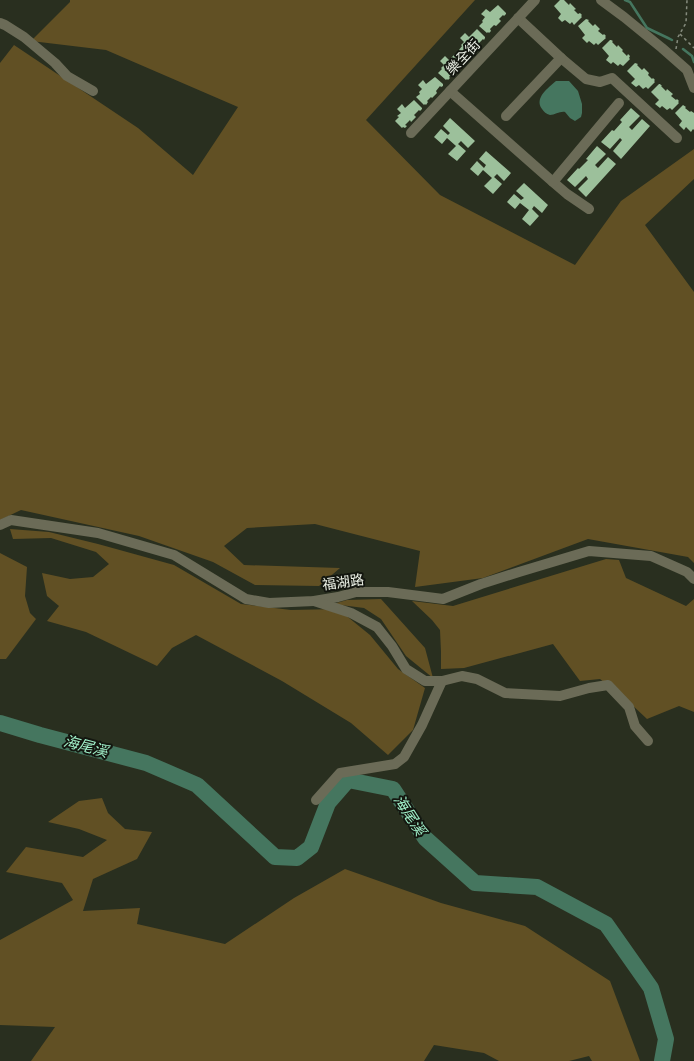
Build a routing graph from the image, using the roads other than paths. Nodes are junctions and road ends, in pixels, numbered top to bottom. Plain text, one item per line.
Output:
1 (535, 0) edge
2 (601, 0) edge
3 (518, 18) junction
4 (0, 23) edge
5 (561, 58) junction
6 (694, 88) edge
7 (450, 91) junction
8 (93, 92) dead end
9 (620, 103) dead end
10 (506, 116) dead end
11 (411, 133) dead end
12 (677, 138) dead end
13 (553, 182) junction
14 (589, 210) dead end
15 (0, 525) edge
16 (694, 579) edge
17 (314, 601) junction
18 (442, 681) junction
19 (648, 741) dead end
20 (316, 800) dead end

1 - 3 street, 樂全街
2 - 6 street
3 - 5 street
3 - 7 street, 樂全街
4 - 8 street
5 - 10 street
5 - 12 street
7 - 11 street, 樂全街
7 - 13 street
9 - 13 street
13 - 14 street
15 - 17 street, 福湖路
16 - 17 street, 福湖路
17 - 18 street
18 - 19 street
18 - 20 street

